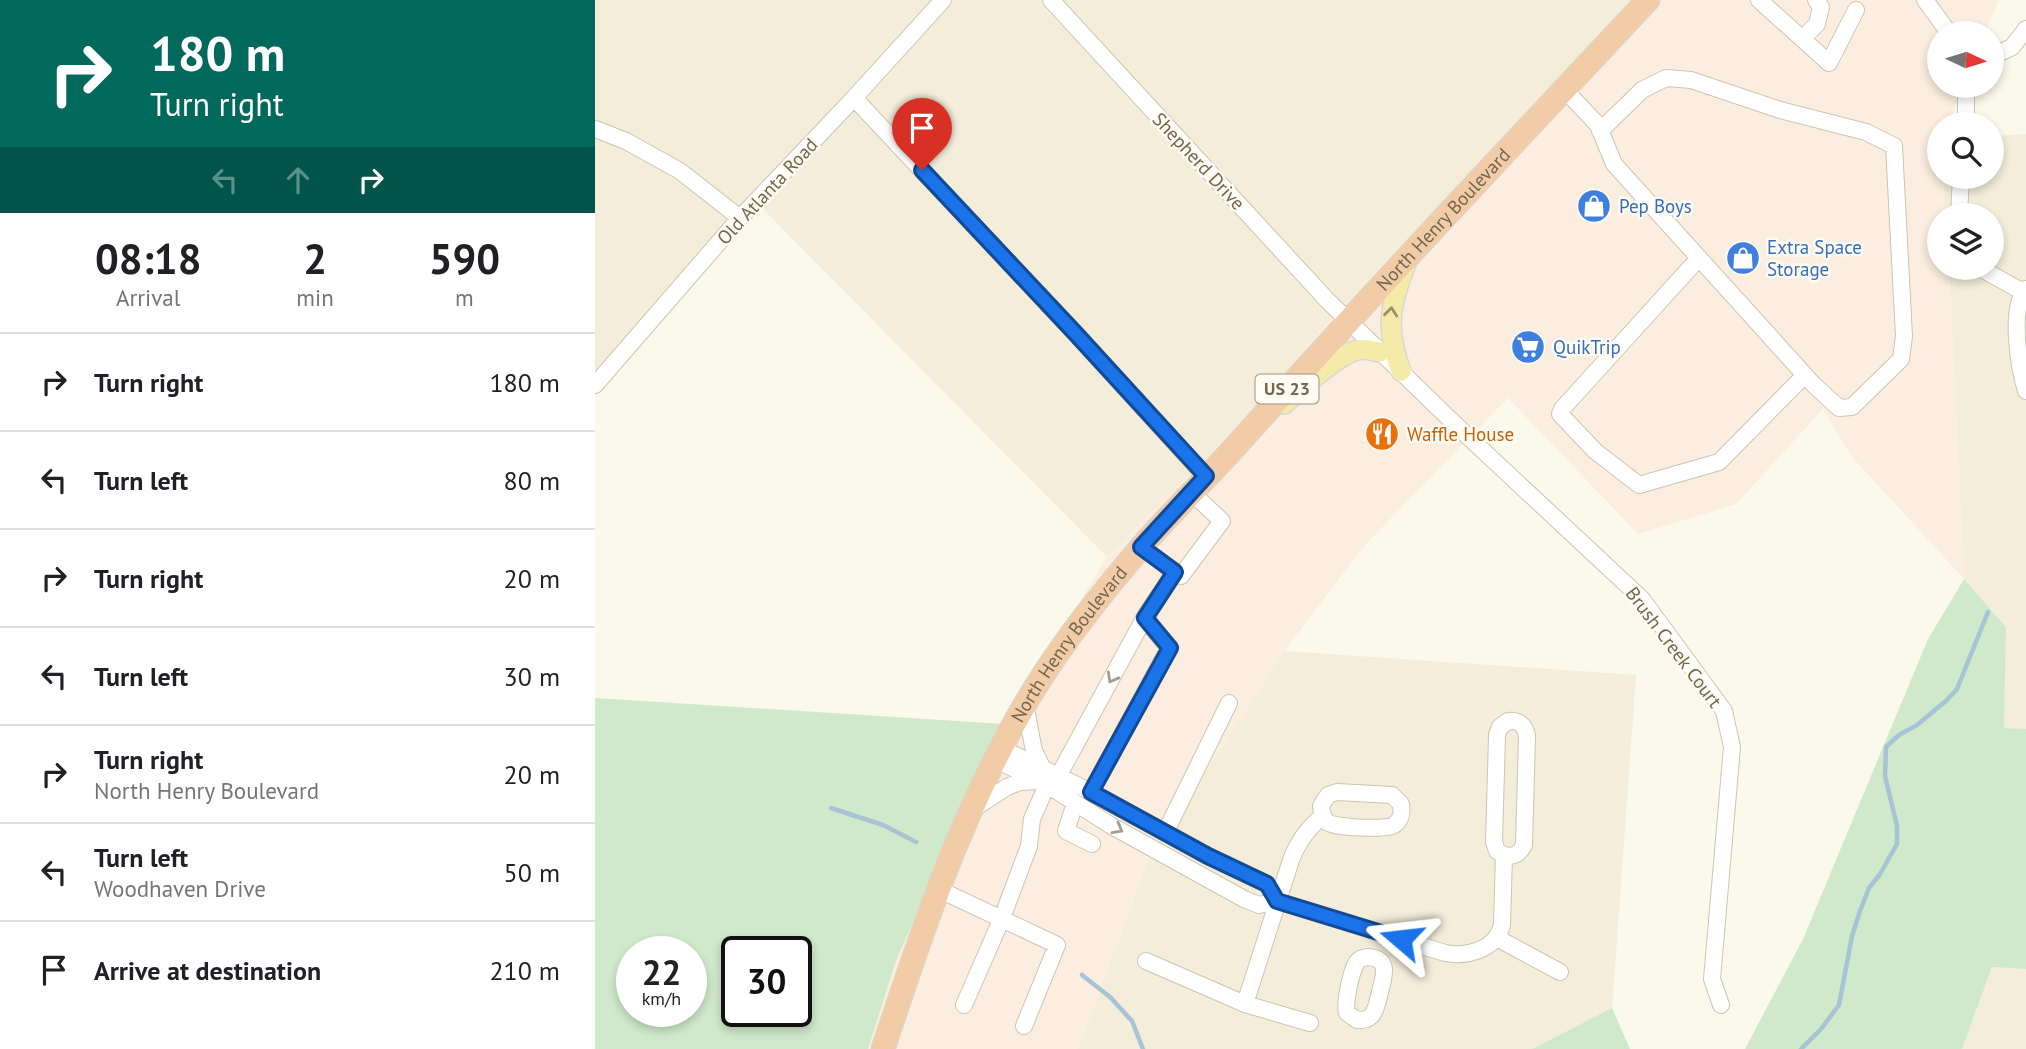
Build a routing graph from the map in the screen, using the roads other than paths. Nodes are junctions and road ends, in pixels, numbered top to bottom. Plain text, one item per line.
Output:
1 (943, 0) edge
2 (1051, 0) edge
3 (1647, 0) edge
4 (1759, 0) edge
5 (1816, 0) edge
6 (1925, 0) edge
7 (1856, 10) dead end
8 (1940, 21) edge
9 (2026, 29) edge
10 (1802, 39) junction
11 (2004, 51) edge
12 (1564, 89) junction
13 (854, 98) junction
14 (595, 129) edge
15 (1600, 131) junction
16 (740, 218) junction
17 (1409, 255) junction
18 (1699, 258) junction
19 (2004, 280) edge
20 (2024, 290) edge
21 (1348, 321) junction
22 (1380, 352) junction
23 (1401, 370) junction
24 (1805, 375) junction
25 (595, 385) edge
26 (2026, 391) edge
27 (1241, 441) junction
28 (1198, 484) junction
29 (1141, 547) junction
30 (1175, 572) junction
31 (1145, 618) junction
32 (1229, 703) dead end
33 (1025, 704) junction
34 (998, 753) junction
35 (1496, 774) junction
36 (1526, 775) junction
37 (1047, 780) junction
38 (1091, 792) junction
39 (1075, 803) junction
40 (971, 811) junction
41 (1323, 816) junction
42 (1165, 833) junction
43 (1092, 844) dead end
44 (1504, 855) junction
45 (938, 889) junction
46 (1277, 901) junction
47 (1002, 918) junction
48 (1378, 932) junction
49 (1497, 938) junction
50 (1373, 957) dead end
51 (1146, 961) dead end
52 (1560, 972) dead end
53 (1245, 1004) junction
54 (964, 1005) dead end
55 (1721, 1005) dead end
56 (1310, 1023) dead end
57 (1024, 1026) dead end
58 (883, 1049) edge

1 - 13 street, Old Atlanta Road
2 - 21 street, Shepherd Drive
3 - 12 highway, North Henry Boulevard / US 23
4 - 10 street
5 - 10 street
6 - 8 street
7 - 10 street
9 - 11 street
12 - 15 street
12 - 17 highway, North Henry Boulevard / US 23
13 - 16 street, Old Atlanta Road
13 - 28 street
14 - 16 street
15 - 18 street
15 - 24 street
16 - 25 street, Old Atlanta Road
17 - 21 highway, North Henry Boulevard / US 23
23 -> 17 main road
18 - 24 street
18 - 24 street
19 - 20 street
20 - 26 street
21 - 22 street, Brush Creek Court
21 - 27 highway, North Henry Boulevard / US 23
22 - 23 street, Brush Creek Court
22 - 27 main road
23 - 55 street, Brush Creek Court
27 - 28 highway, North Henry Boulevard / US 23
28 - 29 highway, North Henry Boulevard / US 23
28 - 30 street
29 - 30 street
29 - 33 highway, North Henry Boulevard / US 23
30 - 31 street
31 -> 37 street
31 - 38 street
32 - 42 street
33 - 34 highway, North Henry Boulevard / US 23
33 - 37 street
34 - 37 street
34 - 40 highway, North Henry Boulevard / US 23
35 - 36 street
35 - 36 street
35 - 44 street
36 - 44 street
37 - 38 street
37 - 39 street
37 - 40 street
37 - 47 street
38 - 42 street
39 - 43 street
39 -> 46 street
40 - 45 highway, North Henry Boulevard / US 23
41 - 41 street
41 - 46 street
42 - 46 street
44 - 49 street
45 - 47 street
45 - 58 highway, North Henry Boulevard / US 23
46 - 48 street
46 - 53 street
47 - 54 street
47 - 57 street
48 - 49 street
48 - 50 street
49 - 52 street
51 - 53 street
53 - 56 street

